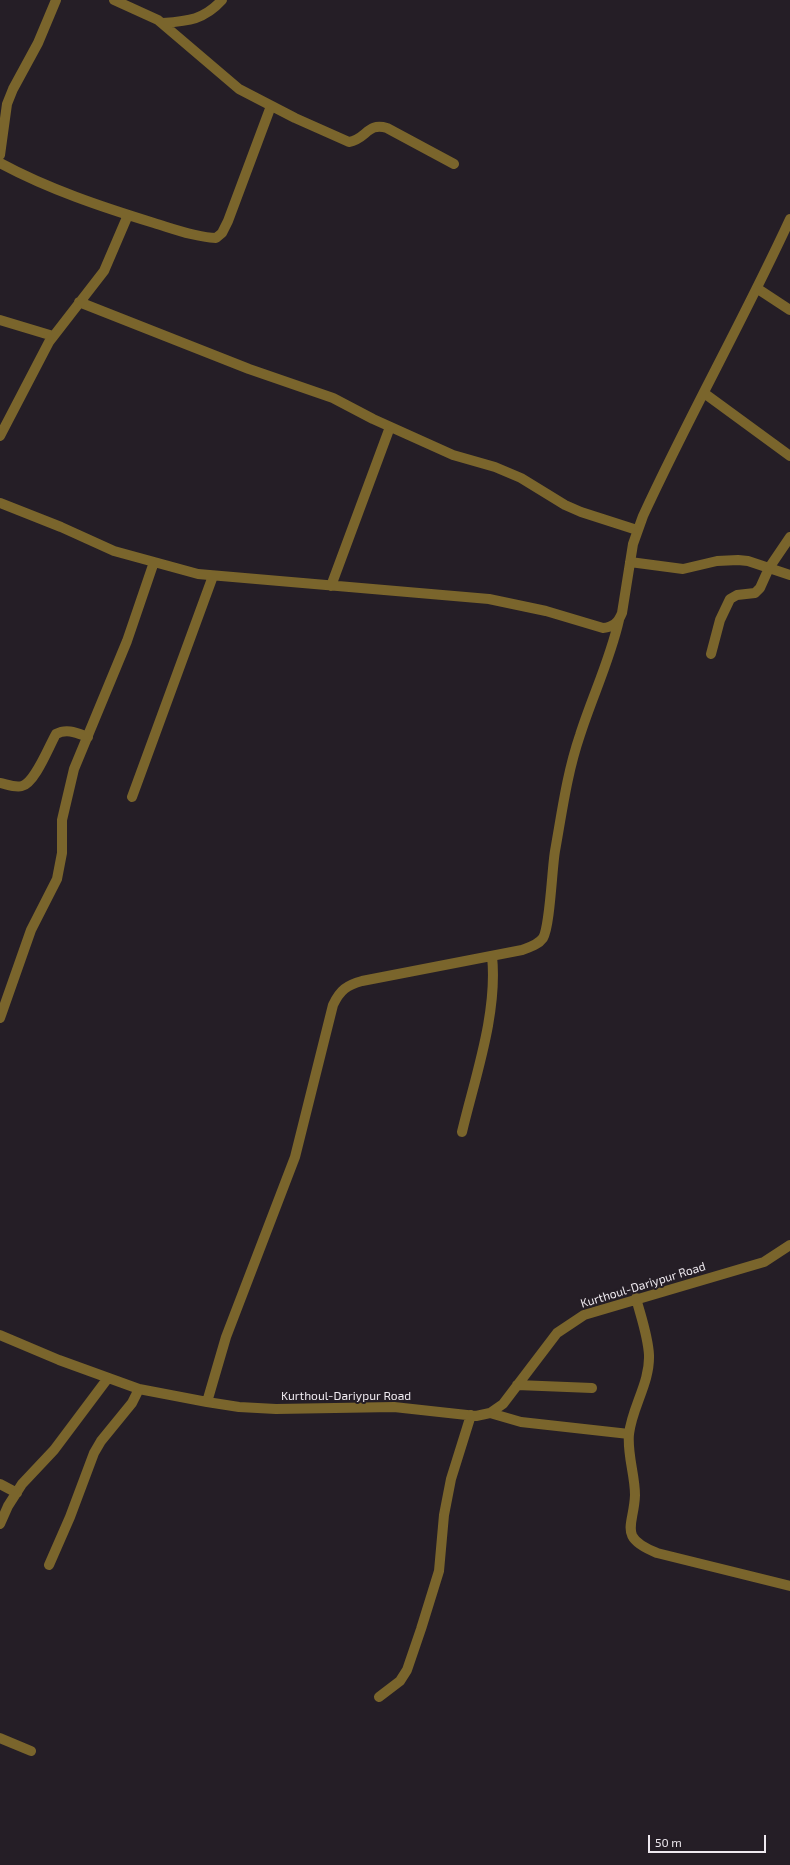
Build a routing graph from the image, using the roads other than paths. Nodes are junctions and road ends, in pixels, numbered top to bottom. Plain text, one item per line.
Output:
1 (56, 0) edge
2 (114, 0) edge
3 (222, 0) edge
4 (162, 23) junction
5 (271, 106) junction
6 (0, 155) edge
7 (0, 163) edge
8 (454, 164) dead end
9 (128, 215) junction
10 (790, 219) edge
11 (758, 289) junction
12 (80, 302) junction
13 (790, 310) edge
14 (0, 320) edge
15 (53, 336) junction
16 (704, 393) junction
17 (390, 427) junction
18 (0, 436) edge
19 (790, 456) edge
20 (0, 503) edge
21 (637, 530) junction
22 (790, 537) edge
23 (154, 562) junction
24 (630, 562) junction
25 (769, 568) junction
26 (790, 575) edge
27 (213, 576) junction
28 (331, 586) junction
29 (619, 620) junction
30 (711, 654) dead end
31 (88, 737) junction
32 (0, 783) edge
33 (132, 797) dead end
34 (492, 956) junction
35 (0, 1018) edge
36 (462, 1132) dead end
37 (790, 1245) edge
38 (636, 1298) junction
39 (0, 1334) edge
40 (108, 1378) junction
41 (517, 1385) junction
42 (592, 1388) dead end
43 (139, 1389) junction
44 (207, 1402) junction
45 (490, 1413) junction
46 (471, 1415) junction
47 (629, 1434) junction
48 (0, 1484) edge
49 (16, 1493) junction
50 (0, 1524) edge
51 (50, 1565) dead end
52 (790, 1586) edge
53 (380, 1697) dead end
54 (0, 1738) edge
55 (31, 1751) dead end

1 - 6 street
2 - 4 street
3 - 4 street
4 - 5 street
5 - 8 street
5 - 9 street
7 - 9 street
9 - 12 street
10 - 11 street
11 - 13 street
11 - 16 street
12 - 15 street
12 - 17 street
14 - 15 street
15 - 18 street
16 - 19 street
16 - 21 street
17 - 21 street
17 - 28 street
20 - 23 street
21 - 24 street
22 - 25 street
23 - 27 street
23 - 31 street
24 - 25 street
24 - 29 street
25 - 26 street
25 - 30 street
27 - 28 street
27 - 33 street
28 - 29 street
29 - 34 street
31 - 32 street
31 - 35 street
34 - 36 street
34 - 44 street
37 - 38 street, Kurthoul-Dariypur Road
38 - 41 street, Kurthoul-Dariypur Road
38 - 47 street
39 - 40 street, Kurthoul-Dariypur Road
40 - 43 street, Kurthoul-Dariypur Road
40 - 49 street
41 - 42 street
41 - 45 street, Kurthoul-Dariypur Road
43 - 44 street, Kurthoul-Dariypur Road
43 - 51 street
44 - 46 street, Kurthoul-Dariypur Road
45 - 46 street, Kurthoul-Dariypur Road
45 - 47 street
46 - 53 street
47 - 52 street
48 - 49 street
49 - 50 street
54 - 55 street

